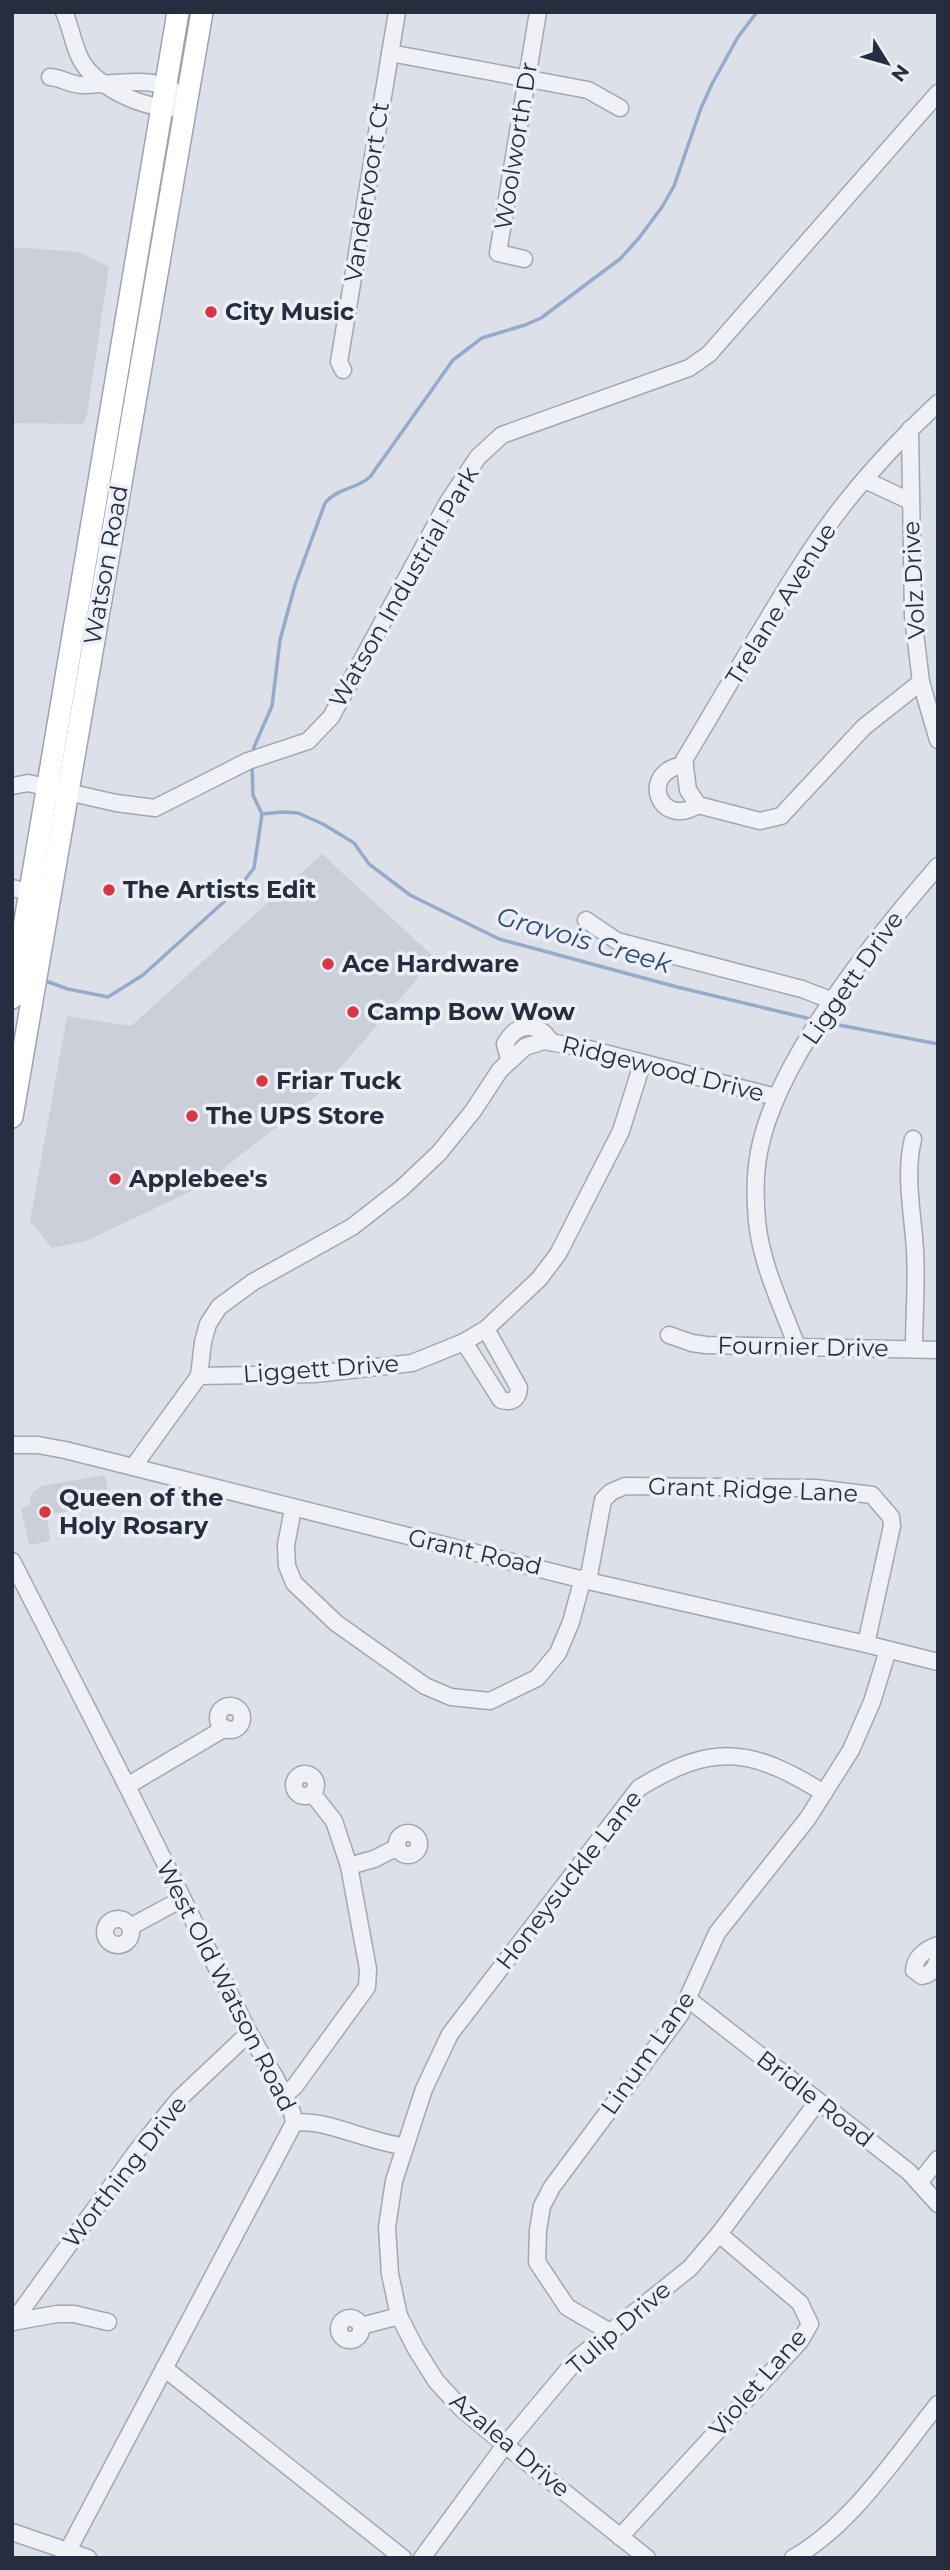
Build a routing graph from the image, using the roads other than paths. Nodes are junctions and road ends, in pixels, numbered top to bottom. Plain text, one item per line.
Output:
1 (64, 12) edge
2 (178, 12) edge
3 (202, 12) edge
4 (397, 12) edge
5 (538, 12) edge
6 (390, 53) junction
7 (50, 77) dead end
8 (527, 78) junction
9 (102, 83) junction
10 (167, 86) junction
11 (938, 93) edge
12 (186, 105) junction
13 (620, 108) dead end
14 (163, 109) junction
15 (524, 259) dead end
16 (343, 370) dead end
17 (938, 402) edge
18 (910, 429) junction
19 (865, 480) junction
20 (910, 500) junction
21 (921, 682) junction
22 (938, 740) edge
23 (685, 765) junction
24 (12, 786) edge
25 (58, 790) junction
26 (698, 805) junction
27 (938, 866) edge
28 (22, 890) edge
29 (586, 919) dead end
30 (29, 959) junction
31 (21, 990) edge
32 (829, 1007) junction
33 (642, 1064) junction
34 (776, 1097) junction
35 (12, 1117) edge
36 (914, 1139) dead end
37 (486, 1329) junction
38 (669, 1335) dead end
39 (464, 1342) junction
40 (797, 1347) junction
41 (914, 1349) junction
42 (938, 1350) edge
43 (199, 1376) junction
44 (12, 1445) edge
45 (133, 1466) junction
46 (293, 1509) junction
47 (12, 1561) edge
48 (586, 1579) junction
49 (866, 1644) junction
50 (888, 1650) junction
51 (938, 1662) edge
52 (225, 1728) dead end
53 (127, 1786) junction
54 (312, 1793) dead end
55 (824, 1793) junction
56 (398, 1847) dead end
57 (349, 1866) junction
58 (182, 1899) junction
59 (130, 1927) dead end
60 (938, 1945) edge
61 (938, 1959) edge
62 (688, 1999) junction
63 (249, 2033) junction
64 (284, 2096) junction
65 (818, 2101) junction
66 (294, 2123) junction
67 (405, 2146) junction
68 (938, 2159) edge
69 (919, 2183) junction
70 (938, 2204) edge
71 (719, 2234) junction
72 (399, 2316) junction
73 (13, 2322) edge
74 (108, 2322) dead end
75 (362, 2326) dead end
76 (610, 2332) junction
77 (164, 2368) junction
78 (938, 2404) edge
79 (505, 2445) junction
80 (12, 2532) edge
81 (621, 2536) junction
82 (66, 2554) edge
83 (88, 2558) edge
84 (403, 2558) edge
85 (422, 2558) edge
86 (647, 2558) edge
87 (793, 2558) edge

1 - 9 street
2 - 10 main road, Watson Road
3 - 12 main road, Watson Road
4 - 6 street, Vandervoort Ct
5 - 8 street, Woolworth Dr
6 - 8 street
6 - 16 street, Vandervoort Ct
7 - 9 street
8 - 13 street
8 - 15 street, Woolworth Dr
9 - 10 street
9 - 14 street
10 - 12 street
10 - 14 main road, Watson Road
11 - 25 street, Watson Industrial Park
12 - 14 street
12 - 25 main road, Watson Road
14 - 25 main road, Watson Road
17 - 18 street, Trelane Avenue
18 - 19 street, Trelane Avenue
18 - 20 street, Volz Drive
19 - 20 street, Volz Drive
19 - 23 street, Trelane Avenue
20 - 21 street, Volz Drive
21 - 22 street, Volz Drive
21 - 26 street
23 - 26 street
23 - 26 street
24 - 25 street, Watson Industrial Park
25 - 28 main road, Watson Road
25 - 30 main road, Watson Road
27 - 32 street, Liggett Drive
28 - 30 main road, Watson Road
29 - 32 street
30 - 31 main road, Watson Road
31 - 35 main road, Watson Road
32 - 34 street, Liggett Drive
33 - 34 street, Ridgewood Drive
33 - 37 street, Liggett Drive
33 - 43 street, Ridgewood Drive
34 - 40 street, Liggett Drive
36 - 41 street
37 - 39 street, Liggett Drive
37 - 39 street
38 - 40 street, Fournier Drive
39 - 43 street, Liggett Drive
40 - 41 street, Fournier Drive
41 - 42 street, Fournier Drive
43 - 45 street
44 - 45 street, Grant Road
45 - 46 street, Grant Road
46 - 48 street, Grant Road
46 - 48 street
47 - 53 street, West Old Watson Road
48 - 49 street, Grant Road
48 - 49 street, Grant Ridge Lane
49 - 50 street, Grant Road
50 - 51 street, Grant Road
50 - 55 street, Linum Lane
52 - 53 street
53 - 58 street, West Old Watson Road
54 - 57 street
55 - 62 street, Linum Lane
55 - 67 street, Honeysuckle Lane
56 - 57 street
57 - 64 street
58 - 59 street
58 - 63 street, West Old Watson Road
60 - 61 street
62 - 65 street, Bridle Road
62 - 76 street, Linum Lane
63 - 64 street, West Old Watson Road
63 - 73 street, Worthing Drive
64 - 66 street, West Old Watson Road
65 - 69 street, Bridle Road
65 - 71 street, Tulip Drive
66 - 67 street
66 - 77 street, West Old Watson Road
67 - 72 street, Azalea Drive
68 - 69 street
69 - 70 street, Bridle Road
71 - 76 street, Tulip Drive
71 - 81 street, Violet Lane
72 - 75 street
72 - 79 street, Azalea Drive
73 - 74 street
76 - 79 street, Tulip Drive
77 - 82 street, West Old Watson Road
77 - 84 street
78 - 87 street
79 - 81 street, Azalea Drive
79 - 85 street, Tulip Drive
80 - 82 street
81 - 86 street, Azalea Drive
82 - 83 street

